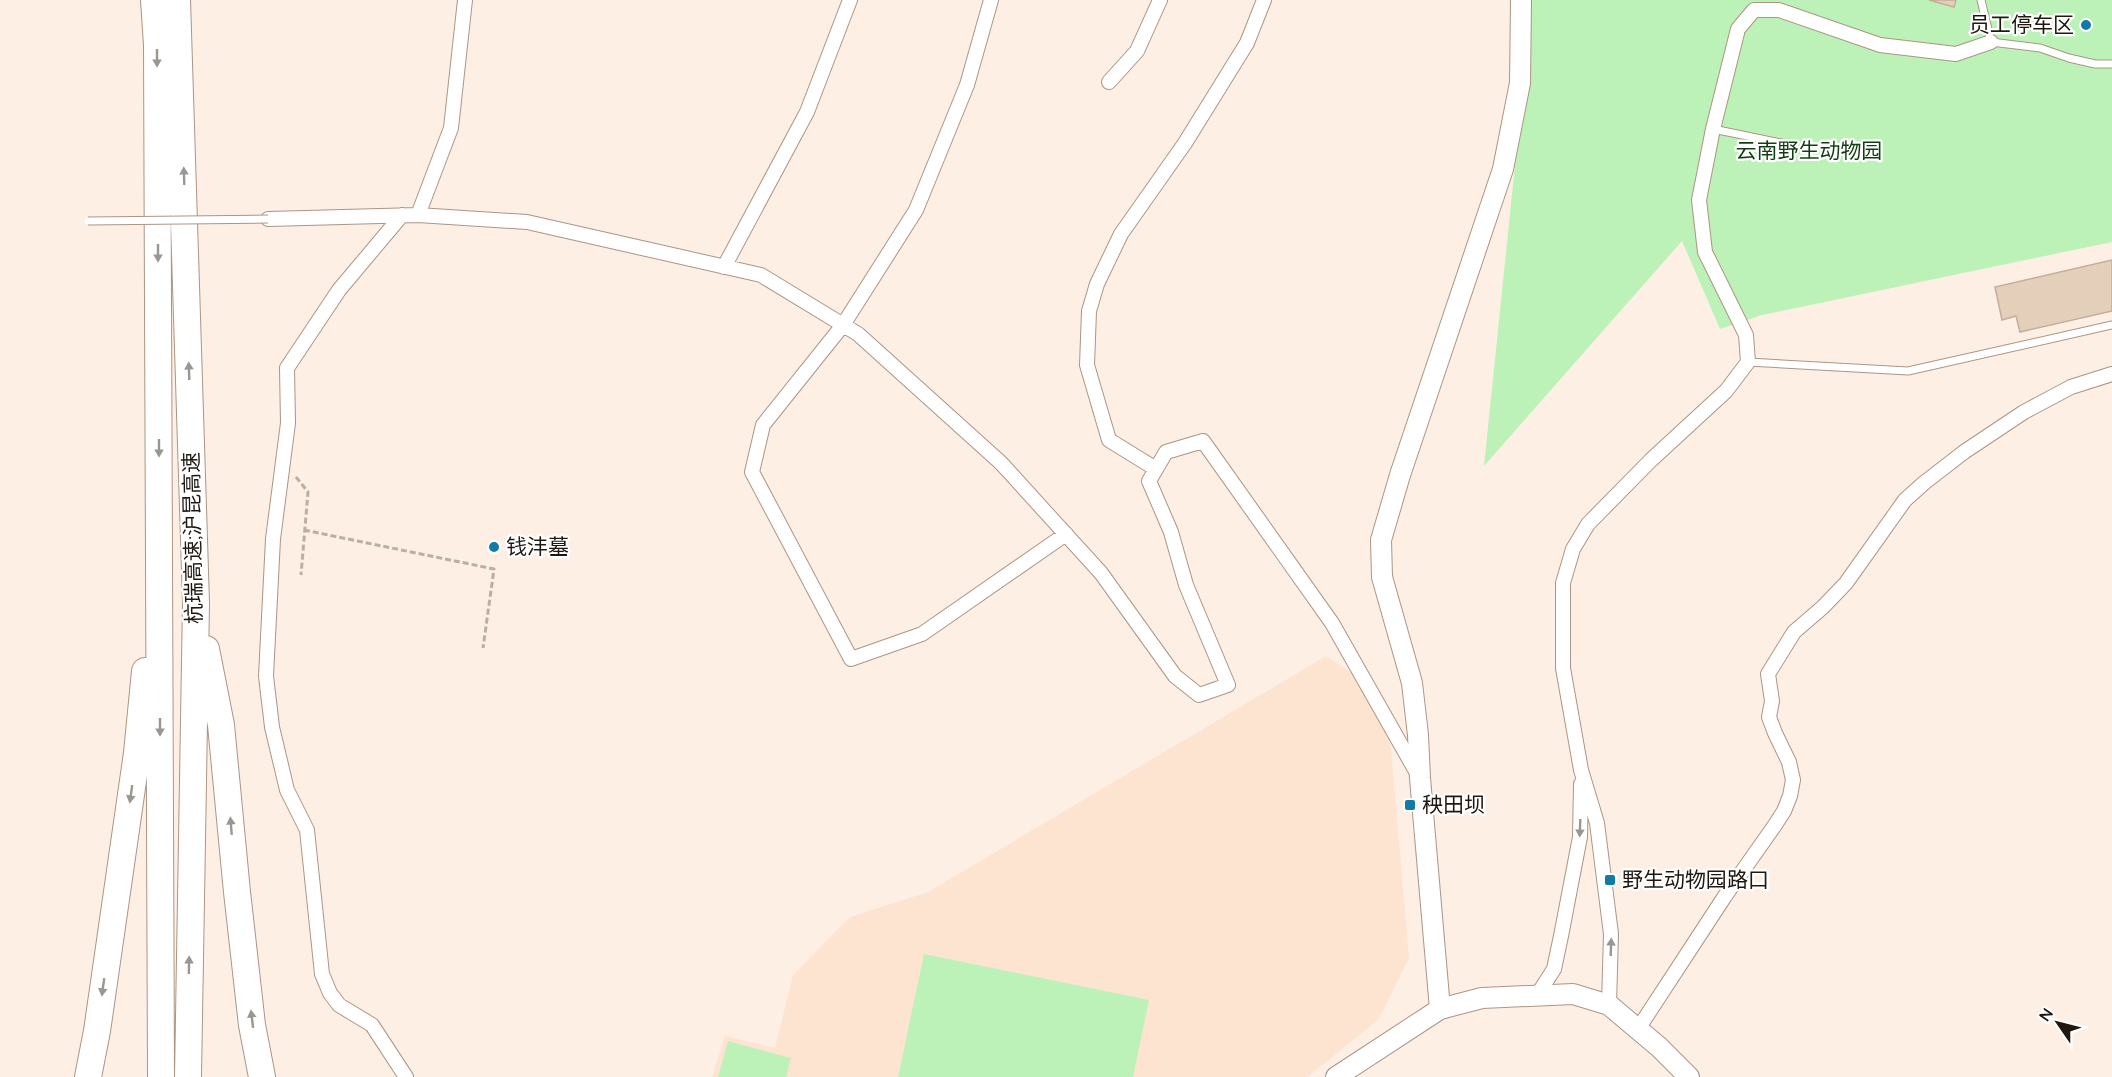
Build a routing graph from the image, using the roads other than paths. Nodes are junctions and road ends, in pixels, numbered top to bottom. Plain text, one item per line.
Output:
1 (154, 0) edge
2 (177, 0) edge
3 (465, 0) edge
4 (850, 0) edge
5 (991, 0) edge
6 (1160, 0) edge
7 (1264, 0) edge
8 (1521, 0) edge
9 (1981, 0) edge
10 (1754, 5) edge
11 (1991, 42) junction
12 (2112, 64) edge
13 (1109, 82) dead end
14 (1713, 129) junction
15 (1791, 145) dead end
16 (418, 215) junction
17 (402, 216) junction
18 (268, 219) joint
19 (88, 221) dead end
20 (724, 267) junction
21 (843, 325) junction
22 (2112, 325) edge
23 (1748, 362) junction
24 (2112, 374) edge
25 (1156, 469) junction
26 (159, 527) junction
27 (1066, 534) junction
28 (196, 603) junction
29 (1581, 770) junction
30 (1420, 778) junction
31 (1538, 994) junction
32 (1609, 1005) junction
33 (1440, 1009) junction
34 (1638, 1029) junction
35 (88, 1077) edge
36 (160, 1077) edge
37 (188, 1077) edge
38 (262, 1077) edge
39 (406, 1077) edge
40 (1336, 1077) edge
41 (1689, 1077) edge

1 -> 26 highway, 杭瑞高速;沪昆高速
28 -> 2 highway, 杭瑞高速;沪昆高速
3 - 16 street
4 - 20 street
5 - 21 street
6 - 13 street
7 - 25 street
8 - 30 street
9 - 11 lane
10 - 11 street
10 - 14 street
11 - 12 lane
14 - 15 lane
14 - 23 street
16 - 17 street
16 - 20 street
17 - 18 street
17 - 39 street
18 - 19 lane, bridge
20 - 21 street
21 - 27 street
21 - 27 street
22 - 23 lane
23 - 29 street
24 - 34 street
25 - 27 street
25 - 30 street
26 -> 35 highway
26 -> 36 highway, 杭瑞高速;沪昆高速
37 -> 28 highway, 杭瑞高速;沪昆高速
38 -> 28 highway
29 -> 31 street
32 -> 29 street
30 - 33 street
31 - 32 street
31 - 33 street
32 - 34 street
33 - 40 street
34 - 41 street

